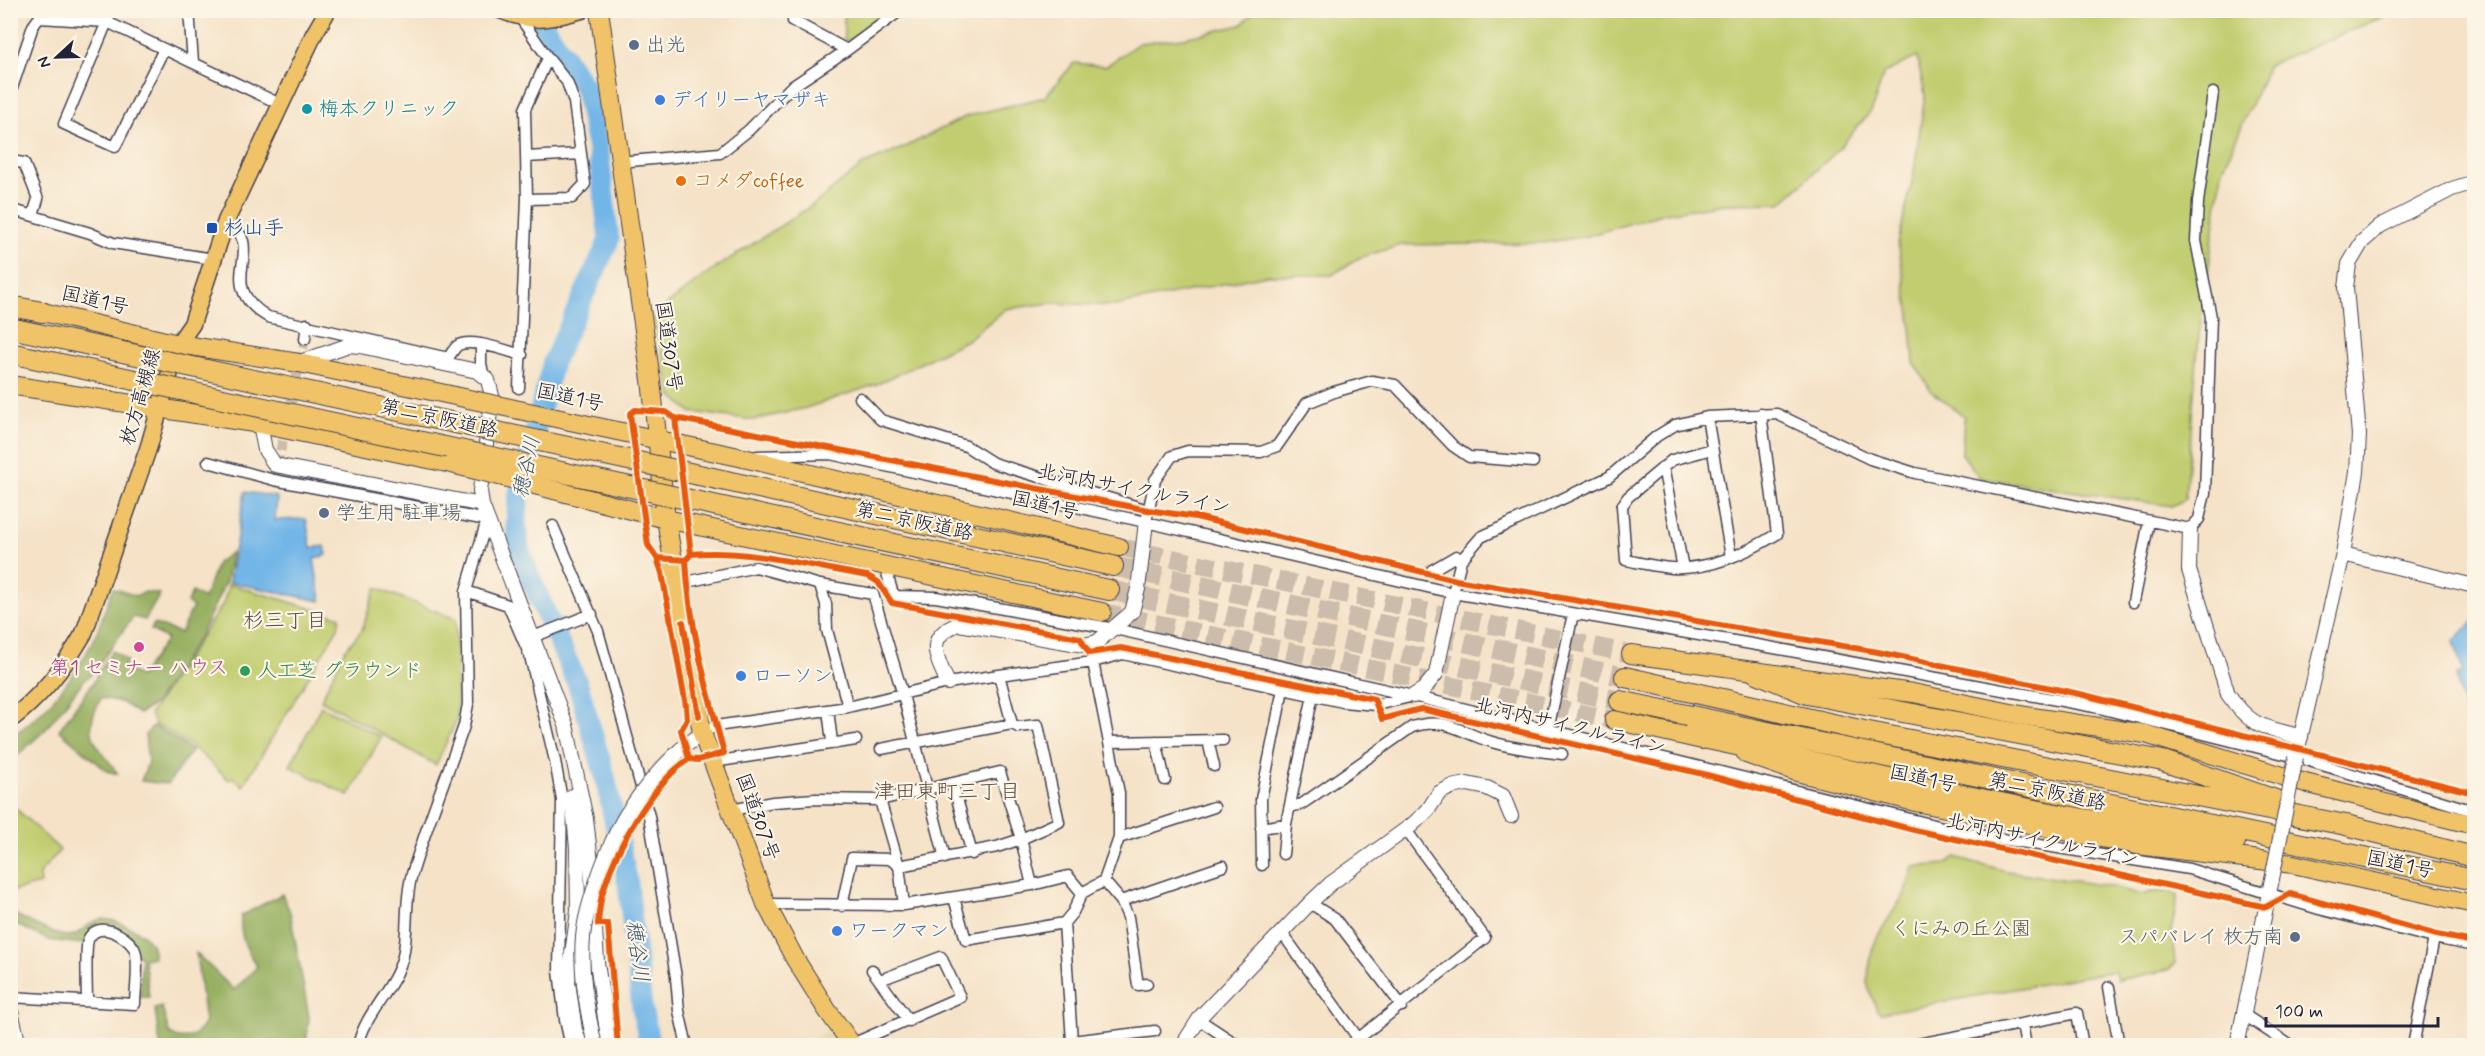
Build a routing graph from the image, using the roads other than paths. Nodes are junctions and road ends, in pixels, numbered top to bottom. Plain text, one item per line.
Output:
1 (112, 10) edge
2 (189, 10) edge
3 (328, 10) edge
4 (500, 10) edge
5 (582, 10) edge
6 (599, 10) edge
7 (795, 10) edge
8 (901, 10) edge
9 (39, 14) edge
10 (551, 14) edge
11 (521, 19) junction
12 (107, 22) junction
13 (164, 49) junction
14 (847, 50) junction
15 (548, 57) junction
16 (193, 62) junction
17 (10, 88) edge
18 (2213, 93) dead end
19 (280, 104) junction
20 (581, 154) junction
21 (526, 157) junction
22 (10, 161) edge
23 (619, 162) junction
24 (2475, 182) edge
25 (527, 199) junction
26 (10, 209) edge
27 (33, 215) junction
28 (226, 221) junction
29 (213, 259) junction
30 (10, 305) edge
31 (42, 312) joint
32 (307, 324) junction
33 (10, 328) edge
34 (305, 339) tunnel mouth
35 (178, 344) junction
36 (481, 344) junction
37 (10, 353) edge
38 (522, 355) junction
39 (299, 363) junction
40 (483, 374) junction
41 (11, 385) edge
42 (519, 388) dead end
43 (860, 398) dead end
44 (160, 410) junction
45 (1761, 414) junction
46 (1707, 417) junction
47 (260, 424) junction
48 (657, 440) junction
49 (1712, 449) junction
50 (739, 457) junction
51 (208, 462) dead end
52 (1533, 462) dead end
53 (1663, 467) junction
54 (482, 505) junction
55 (1147, 516) junction
56 (666, 519) junction
57 (487, 520) junction
58 (2149, 522) junction
59 (554, 526) dead end
60 (2190, 529) junction
61 (1119, 547) tunnel mouth
62 (2343, 554) junction
63 (1731, 557) junction
64 (1461, 560) junction
65 (885, 566) junction
66 (1113, 566) tunnel mouth
67 (1683, 568) junction
68 (1432, 570) dead end
69 (677, 584) junction
70 (820, 585) junction
71 (2475, 586) edge
72 (1108, 590) tunnel mouth
73 (466, 591) junction
74 (1453, 593) junction
75 (2133, 602) dead end
76 (1102, 612) tunnel mouth
77 (592, 614) junction
78 (1573, 614) junction
79 (1115, 629) junction
80 (538, 635) junction
81 (1631, 654) tunnel mouth
82 (1094, 663) junction
83 (1755, 672) junction
84 (999, 675) junction
85 (1625, 677) tunnel mouth
86 (549, 679) junction
87 (948, 683) junction
88 (1283, 688) junction
89 (903, 695) junction
90 (1313, 695) junction
91 (1413, 696) junction
92 (1620, 701) tunnel mouth
93 (848, 707) junction
94 (828, 710) junction
95 (10, 720) edge
96 (1614, 720) tunnel mouth
97 (1012, 724) junction
98 (1548, 730) junction
99 (702, 733) junction
100 (1688, 735) junction
101 (2301, 737) junction
102 (856, 740) dead end
103 (1223, 740) dead end
104 (1156, 741) junction
105 (1208, 741) junction
106 (832, 742) junction
107 (1109, 742) junction
108 (914, 743) junction
109 (881, 749) dead end
110 (1562, 754) dead end
111 (2296, 757) junction
112 (713, 762) junction
113 (1214, 766) dead end
114 (1165, 780) dead end
115 (953, 784) junction
116 (928, 790) junction
117 (880, 800) junction
118 (1214, 807) dead end
119 (1290, 807) junction
120 (731, 810) junction
121 (2475, 811) edge
122 (1511, 816) dead end
123 (1286, 824) junction
124 (2346, 825) junction
125 (2475, 825) edge
126 (1261, 828) junction
127 (1406, 830) junction
128 (1119, 838) junction
129 (1022, 839) junction
130 (972, 854) junction
131 (1283, 854) dead end
132 (2360, 856) junction
133 (2475, 857) edge
134 (945, 858) junction
135 (1262, 865) dead end
136 (899, 866) junction
137 (1223, 866) dead end
138 (2475, 880) edge
139 (1104, 881) junction
140 (1032, 885) junction
141 (1082, 893) junction
142 (2268, 895) junction
143 (954, 898) junction
144 (1121, 901) junction
145 (1310, 903) junction
146 (766, 904) junction
147 (2475, 904) edge
148 (904, 905) junction
149 (842, 906) junction
150 (1064, 923) junction
151 (1282, 933) junction
152 (2434, 938) junction
153 (2475, 946) edge
154 (872, 970) dead end
155 (879, 980) junction
156 (1147, 984) dead end
157 (2109, 987) dead end
158 (10, 997) edge
159 (87, 1001) junction
160 (1402, 1006) junction
161 (10, 1007) edge
162 (2243, 1014) junction
163 (1198, 1019) junction
164 (909, 1021) junction
165 (2022, 1024) junction
166 (1155, 1031) dead end
167 (1358, 1038) junction
168 (1969, 1040) edge
169 (1113, 1041) edge
170 (1071, 1043) edge
171 (853, 1045) edge
172 (1911, 1045) edge
173 (19, 1046) edge
174 (358, 1046) edge
175 (571, 1046) edge
176 (581, 1046) edge
177 (594, 1046) edge
178 (609, 1046) edge
179 (687, 1046) edge
180 (1182, 1046) edge
181 (1239, 1046) edge
182 (1348, 1046) edge
183 (2026, 1046) edge
184 (2083, 1046) edge
185 (2119, 1046) edge
186 (2237, 1046) edge
187 (2291, 1046) edge
188 (2413, 1046) edge

1 - 12 street
2 - 16 street
3 - 19 main road, 枚方高槻線
4 - 11 main road
5 - 10 main road
6 - 23 highway, 国道307号
7 - 14 street
8 - 14 street
9 - 12 street
9 - 17 street
10 - 11 main road
11 - 15 street
12 - 13 street
12 - 13 street
13 - 16 street
14 - 23 street
15 - 20 street
15 - 21 street
16 - 19 street
18 - 60 street
19 - 28 main road, 枚方高槻線
20 - 21 street
20 - 25 street
21 - 25 street
22 - 27 street
23 - 48 highway, 国道307号
24 - 62 street
25 - 38 street
26 - 27 street
27 - 29 street
28 - 29 main road, 枚方高槻線
28 - 32 street
29 - 35 main road, 枚方高槻線
30 - 31 highway
31 - 35 highway, 国道1号
32 - 34 street
32 - 36 street
33 - 66 highway, 第二京阪道路, bridge
35 - 39 highway, 国道1号
35 - 44 main road, 枚方高槻線
36 - 38 street
36 - 40 street
37 - 72 highway, 第二京阪道路, bridge
38 - 42 street
39 - 40 street
39 - 48 highway, 国道1号, bridge
40 - 54 street
41 - 44 highway
43 - 55 street
44 - 47 highway
44 - 95 main road, 枚方高槻線
45 - 46 street
45 - 58 street
45 - 63 street
46 - 49 street
46 - 64 street
47 - 54 street
47 - 56 highway, bridge
48 - 50 highway, 国道1号
48 - 56 highway, 国道307号
49 - 53 street
49 - 63 street
50 - 55 street
50 - 61 highway, 国道1号
51 - 57 street
52 - 55 street
53 - 67 street
53 - 67 street
54 - 57 street
55 - 74 street
55 - 79 street
56 - 65 highway
56 - 69 highway, 国道307号
57 - 73 street
57 - 80 street
58 - 60 street
58 - 75 street
59 - 77 street
60 - 101 street
62 - 71 street
62 - 101 street
63 - 67 street
64 - 68 street
64 - 74 street
65 - 76 highway
65 - 79 street
69 - 70 street
69 - 99 highway, 国道307号
70 - 89 street
70 - 93 street
73 - 174 street
73 - 175 street
74 - 78 street
74 - 91 street
77 - 80 street
77 - 179 street
78 - 98 street
78 - 111 street
79 - 87 street
79 - 91 street
80 - 86 street
81 - 83 highway
82 - 84 street
82 - 88 street
82 - 107 street
83 - 124 highway
83 - 125 highway
84 - 87 street
84 - 97 street
85 - 124 highway, 第二京阪道路
86 - 176 street
86 - 178 street
87 - 89 street
88 - 90 street
88 - 126 street
89 - 93 street
89 - 108 street
90 - 91 street
90 - 119 street
91 - 98 street
92 - 132 highway, 第二京阪道路
93 - 94 street
94 - 99 street
94 - 106 street
96 - 100 highway, 国道1号
97 - 108 street
97 - 129 street
98 - 142 street
99 - 112 highway, 国道307号
99 - 177 street, bridge
100 - 132 highway
100 - 147 highway, 国道1号
101 - 111 street
102 - 106 street
103 - 105 street
104 - 105 street
104 - 107 street
104 - 114 street
105 - 113 street
106 - 112 street
107 - 128 street
108 - 109 street
108 - 116 street
110 - 119 street
111 - 121 street
111 - 142 street, bridge
112 - 120 highway, 国道307号
115 - 116 street
115 - 129 street
115 - 130 street
116 - 117 street
116 - 134 street
117 - 120 street
117 - 136 street
118 - 128 street
119 - 123 street
120 - 146 highway, 国道307号
122 - 127 street
123 - 126 street
123 - 131 street
124 - 133 highway, 第二京阪道路
126 - 135 street
127 - 145 street
127 - 160 street
128 - 139 street
129 - 130 street
129 - 140 street
130 - 134 street
132 - 138 highway, 第二京阪道路
134 - 136 street
136 - 148 street
136 - 149 street
137 - 144 street
139 - 141 street
139 - 144 street
140 - 141 street
140 - 143 street
141 - 150 street
142 - 152 street
142 - 162 street
143 - 148 street
143 - 150 street
144 - 156 street
145 - 151 street
145 - 160 street
146 - 149 street
146 - 171 highway, 国道307号
148 - 149 street
150 - 170 street
151 - 163 street
151 - 167 street
152 - 153 street
152 - 188 street
154 - 155 street
155 - 164 street
155 - 164 street
157 - 185 street
158 - 159 street
159 - 159 street
160 - 167 street
161 - 173 street
162 - 186 street
162 - 187 street
163 - 180 street
163 - 181 street
164 - 171 street
165 - 168 street
165 - 183 street
165 - 184 street
166 - 169 street
167 - 182 street
168 - 172 street
169 - 170 street

